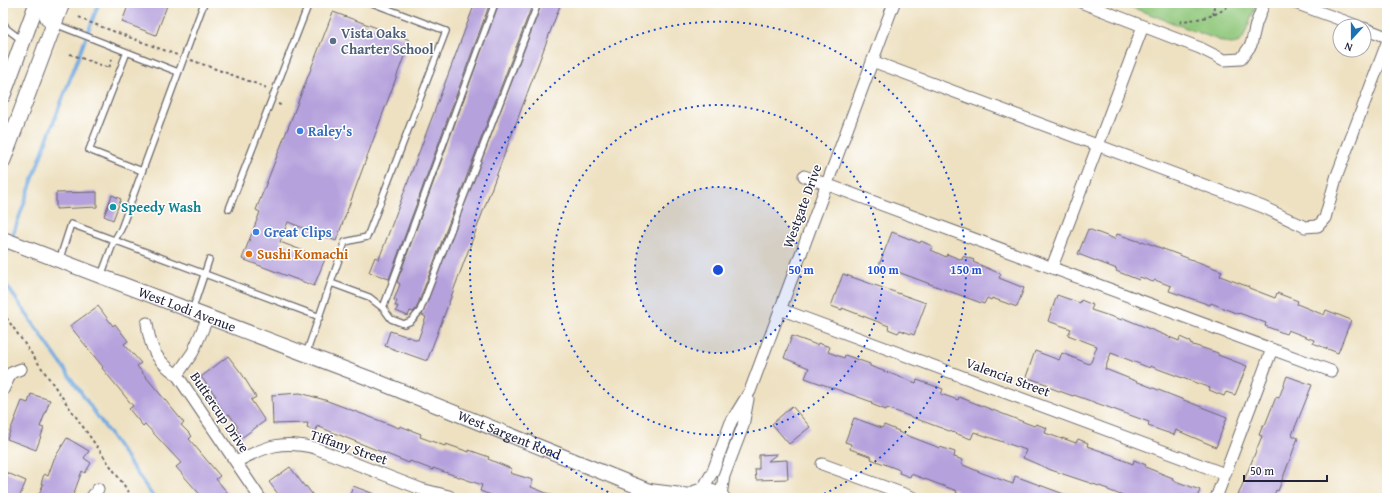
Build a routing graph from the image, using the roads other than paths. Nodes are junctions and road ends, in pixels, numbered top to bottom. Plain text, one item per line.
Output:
1 (37, 3) edge
2 (48, 3) edge
3 (62, 3) edge
4 (204, 3) edge
5 (309, 3) edge
6 (372, 3) edge
7 (495, 3) edge
8 (538, 3) edge
9 (894, 3) edge
10 (1083, 3) edge
11 (1264, 3) edge
12 (1295, 3) edge
13 (1336, 18) edge
14 (3, 22) edge
15 (54, 24) junction
16 (1143, 26) junction
17 (1372, 31) edge
18 (1387, 37) edge
19 (23, 41) junction
20 (1387, 44) edge
21 (126, 52) junction
22 (872, 61) junction
23 (178, 72) junction
24 (3, 95) edge
25 (1099, 146) junction
26 (3, 160) edge
27 (142, 171) junction
28 (804, 176) dead end
29 (826, 184) junction
30 (229, 209) dead end
31 (3, 239) edge
32 (114, 241) junction
33 (59, 260) junction
34 (209, 260) dead end
35 (1052, 267) junction
36 (204, 273) junction
37 (101, 276) junction
38 (331, 283) junction
39 (383, 308) junction
40 (780, 309) junction
41 (192, 311) junction
42 (208, 317) junction
43 (320, 317) junction
44 (147, 323) dead end
45 (1272, 349) junction
46 (306, 354) junction
47 (21, 369) dead end
48 (1331, 371) dead end
49 (177, 375) junction
50 (371, 379) joint
51 (3, 390) edge
52 (750, 391) junction
53 (236, 462) junction
54 (822, 464) dead end
55 (1225, 474) junction
56 (98, 489) dead end
57 (654, 495) edge
58 (694, 495) edge
59 (722, 497) edge
60 (91, 498) edge
61 (260, 498) edge
62 (451, 498) edge
63 (915, 498) edge
64 (1216, 498) edge

1 - 19 main road
2 - 15 main road
3 - 15 main road
4 - 23 lane
5 - 30 lane
6 - 38 lane
7 - 39 lane
8 - 39 lane
9 - 22 street, Westgate Drive
10 - 16 street
11 - 16 street
12 - 13 street
14 - 19 lane
15 - 21 lane
15 - 26 main road
16 - 25 street
17 - 18 street
19 - 24 main road
20 - 25 street
21 - 23 lane
21 - 27 lane
22 - 25 street
22 - 29 street, Westgate Drive
23 - 27 lane
25 - 35 street
27 - 32 lane
28 - 29 street
29 - 35 street
29 - 40 street, Westgate Drive
31 - 33 street, West Lodi Avenue
32 - 33 lane
32 - 36 lane
32 - 37 lane
33 - 37 street, West Lodi Avenue
34 - 36 lane
35 - 45 street
36 - 41 lane
36 - 43 lane
37 - 41 street, West Lodi Avenue
38 - 39 lane
38 - 43 lane
40 - 52 street, Westgate Drive
40 - 55 street, Valencia Street
41 - 42 street, West Lodi Avenue
42 - 46 street, West Lodi Avenue
42 - 49 street
43 - 46 lane
44 - 49 street, Buttercup Drive
45 - 48 street
45 - 55 street
46 - 50 street, West Lodi Avenue
47 - 51 street
49 - 53 street, Buttercup Drive
50 - 57 street, West Sargent Road
52 - 58 street, Westgate Drive
52 - 59 street, Westgate Drive
53 - 61 street, Buttercup Drive
53 - 62 street, Tiffany Street
54 - 63 street
55 - 64 street
56 - 60 street
57 - 58 street, West Sargent Road
58 - 59 street, West Sargent Road

